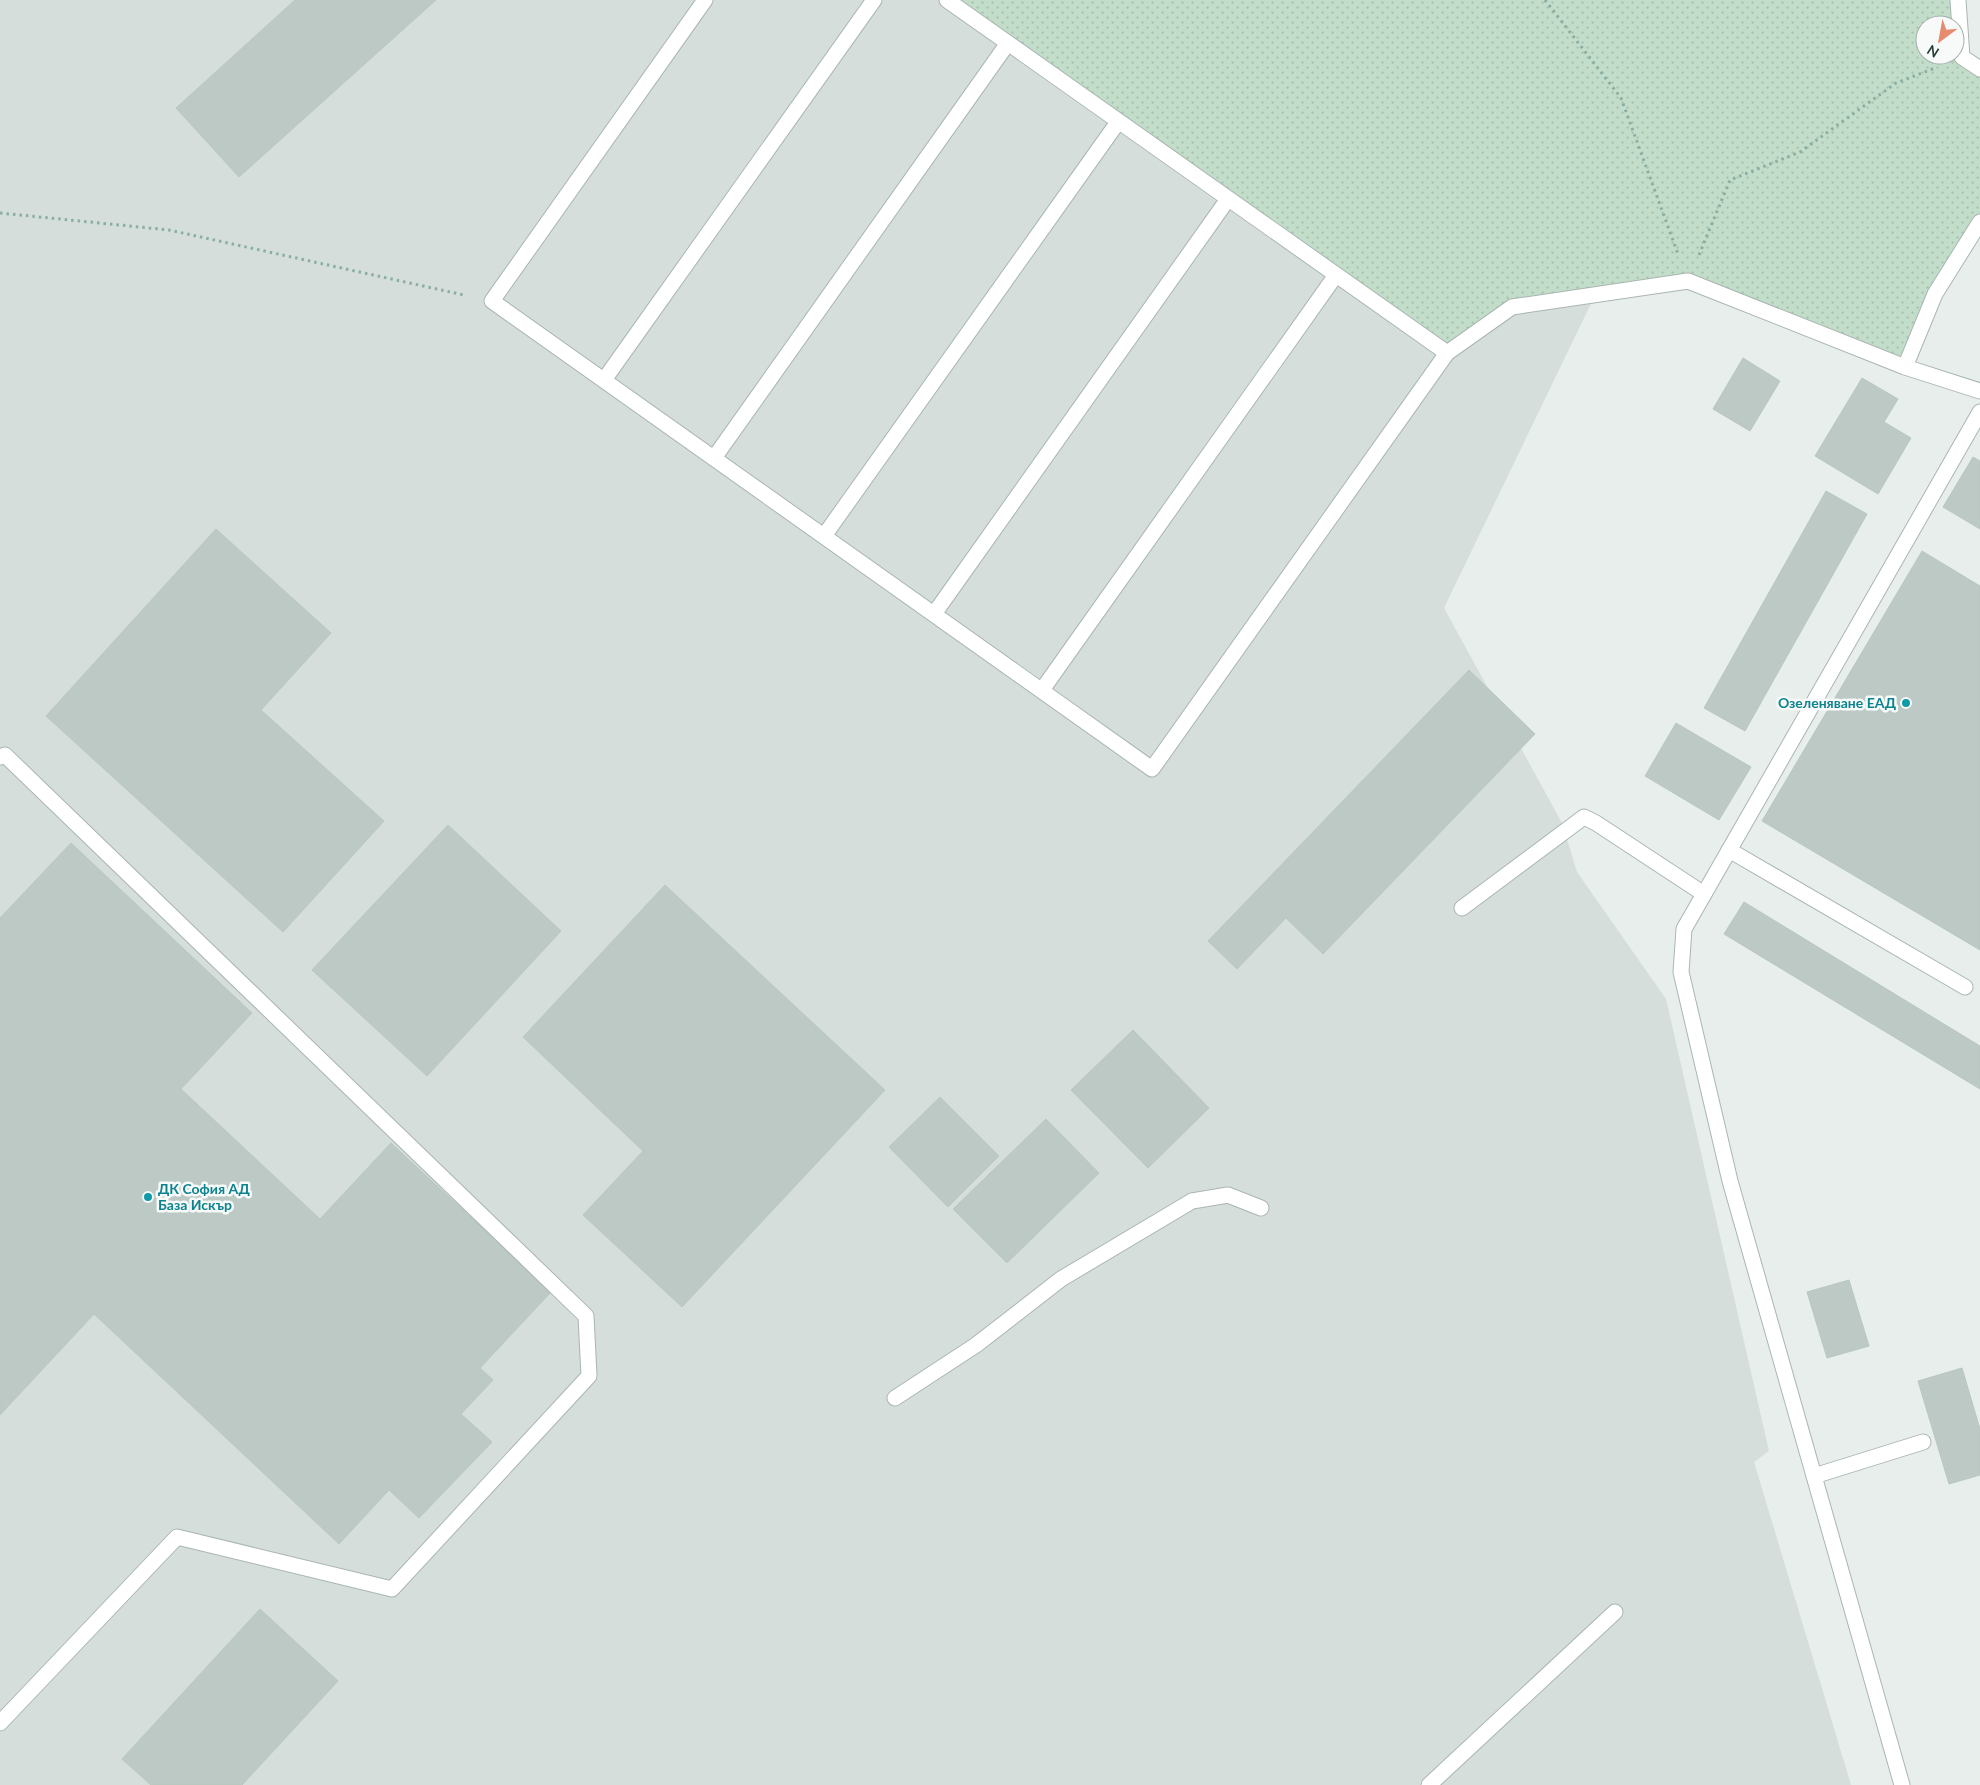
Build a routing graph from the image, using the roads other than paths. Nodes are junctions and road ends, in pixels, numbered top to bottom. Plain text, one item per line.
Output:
1 (705, 0) edge
2 (874, 0) edge
3 (947, 0) edge
4 (1958, 0) edge
5 (1008, 43) junction
6 (1980, 69) edge
7 (1118, 122) junction
8 (1228, 199) junction
9 (1980, 222) edge
10 (1336, 275) junction
11 (1446, 353) junction
12 (1905, 366) junction
13 (604, 380) junction
14 (1980, 391) edge
15 (1980, 412) edge
16 (714, 458) junction
17 (824, 536) junction
18 (934, 614) junction
19 (1042, 690) junction
20 (0, 757) edge
21 (1729, 850) junction
22 (1704, 894) junction
23 (1462, 908) dead end
24 (1964, 987) dead end
25 (1261, 1208) dead end
26 (895, 1398) dead end
27 (1923, 1442) dead end
28 (1814, 1476) junction
29 (1615, 1612) dead end
30 (0, 1723) edge
31 (1429, 1785) edge
32 (1902, 1785) edge

1 - 13 street
2 - 13 street
3 - 5 street
4 - 6 street
5 - 7 street
5 - 16 street
7 - 8 street
7 - 17 street
8 - 10 street
8 - 18 street
9 - 12 street
10 - 11 street
10 - 19 street
11 - 12 street
11 - 19 street
12 - 14 street
13 - 16 street
15 - 21 street
16 - 17 street
17 - 18 street
18 - 19 street
20 - 30 street
21 - 22 street
21 - 24 street
22 - 23 street
22 - 28 street
25 - 26 street
27 - 28 street
28 - 32 street
29 - 31 street

